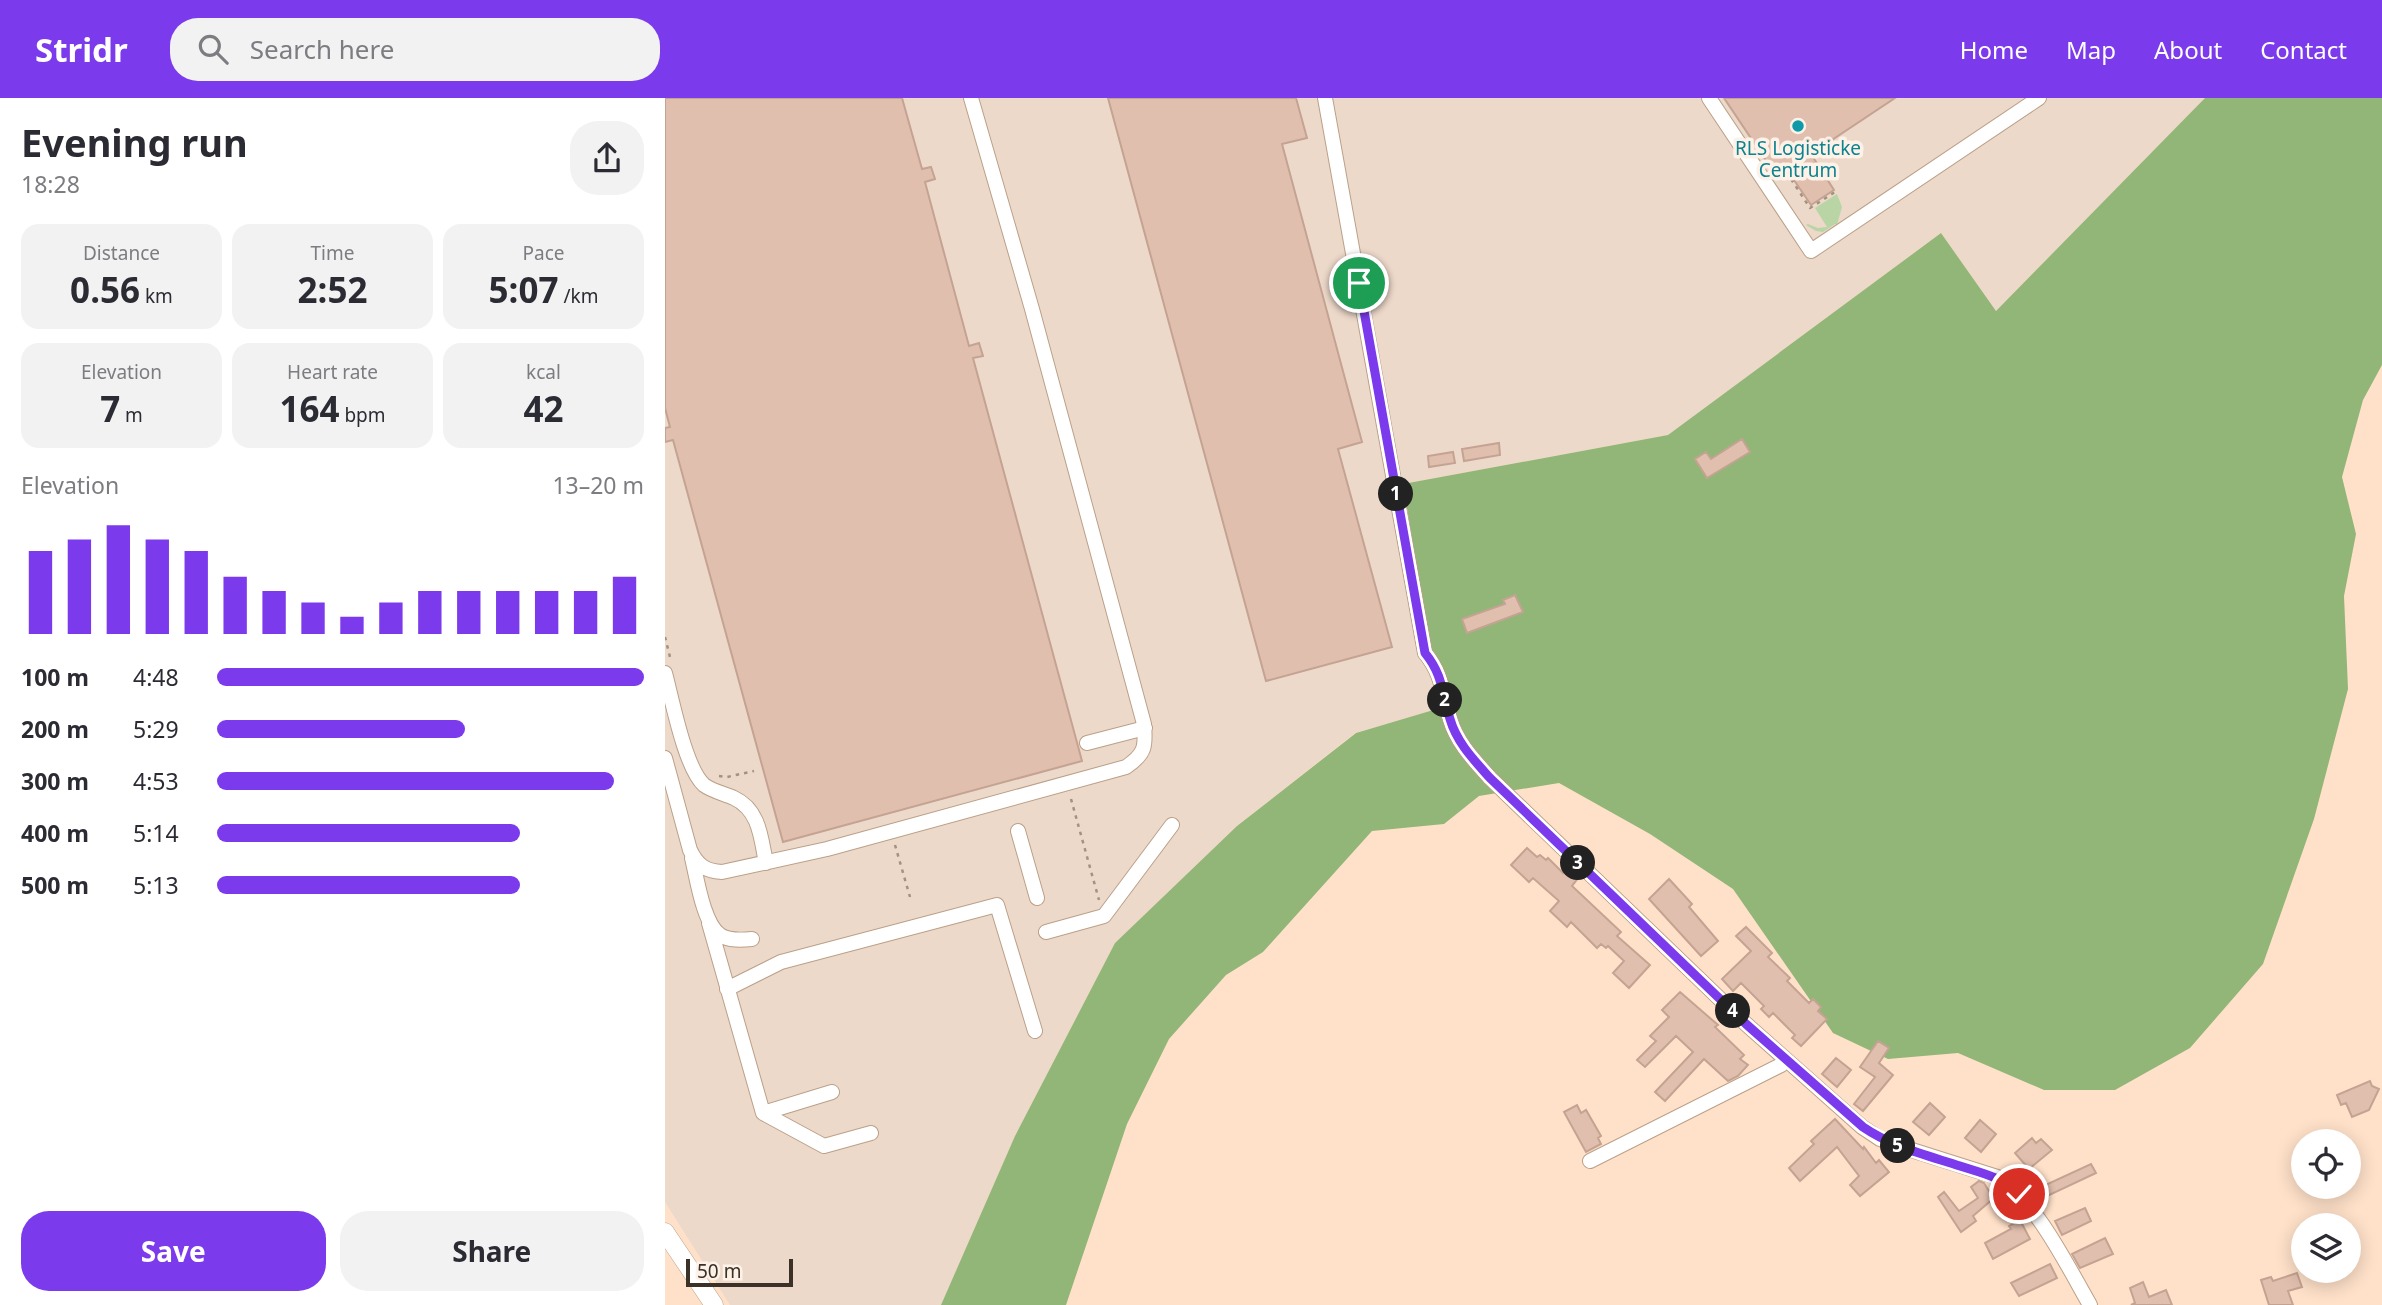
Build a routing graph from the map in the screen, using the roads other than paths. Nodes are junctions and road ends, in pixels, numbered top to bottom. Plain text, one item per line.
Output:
1 (971, 98) edge
2 (1325, 98) edge
3 (1709, 98) edge
4 (2039, 98) edge
5 (668, 667) edge
6 (1145, 728) junction
7 (1087, 743) dead end
8 (665, 758) edge
9 (1172, 825) dead end
10 (1018, 831) dead end
11 (689, 850) junction
12 (766, 863) junction
13 (714, 872) junction
14 (1037, 898) dead end
15 (705, 906) junction
16 (709, 923) junction
17 (1046, 932) dead end
18 (726, 938) junction
19 (752, 939) dead end
20 (719, 960) junction
21 (727, 989) junction
22 (1035, 1031) dead end
23 (1786, 1060) junction
24 (832, 1092) dead end
25 (764, 1113) junction
26 (871, 1133) dead end
27 (1590, 1161) dead end
28 (665, 1232) edge
29 (714, 1305) edge
30 (2090, 1305) edge

1 - 6 street
2 - 23 street
3 - 4 street
5 - 12 street
6 - 7 street
6 - 12 street
8 - 11 street
9 - 17 street
10 - 14 street
11 - 13 street
11 - 15 street
12 - 13 street
13 - 15 street
15 - 16 street
16 - 18 street
16 - 20 street
18 - 19 street
18 - 20 street
20 - 21 street
21 - 22 street
21 - 25 street
23 - 27 street
23 - 30 street
24 - 25 street
25 - 26 street
28 - 29 main road

